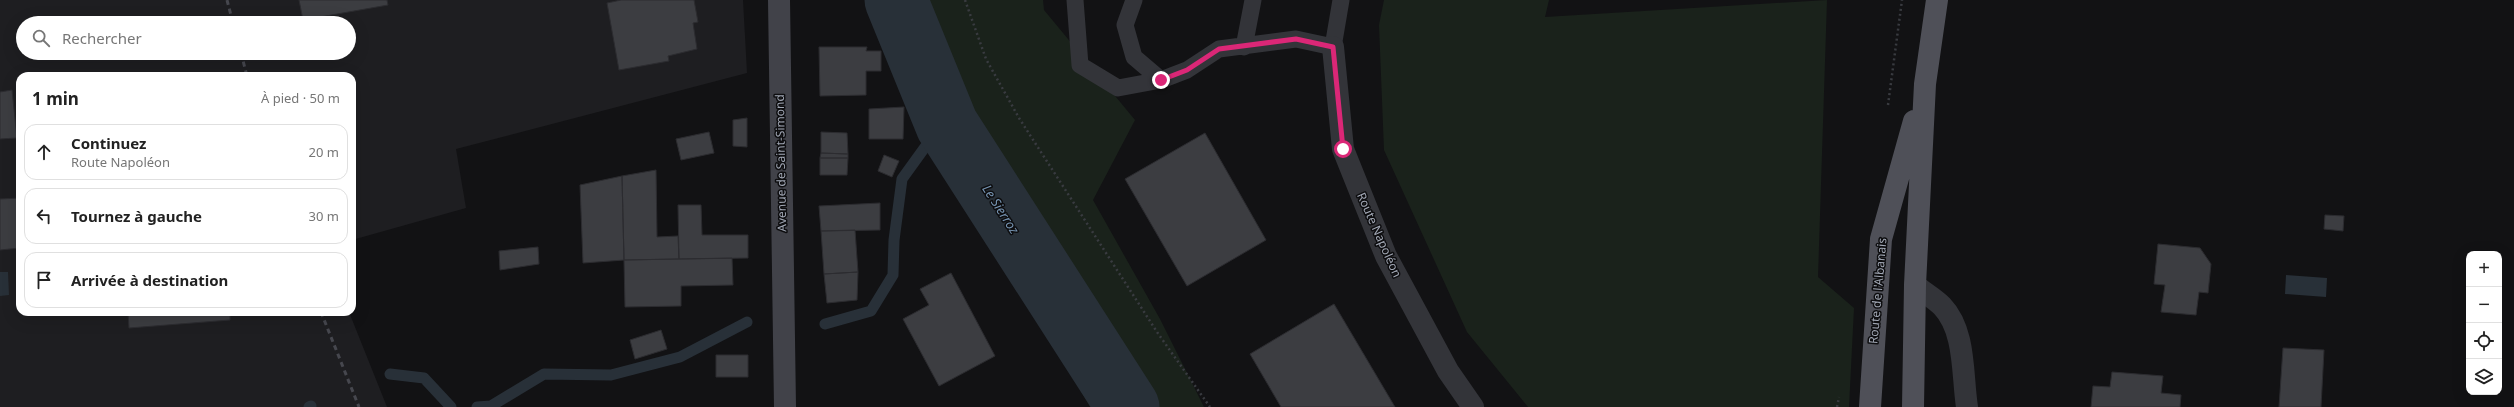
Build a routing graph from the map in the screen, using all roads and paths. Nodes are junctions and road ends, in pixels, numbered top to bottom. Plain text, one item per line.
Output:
1 (779, 0) edge
2 (965, 0) edge
3 (1075, 0) edge
4 (1134, 0) edge
5 (1253, 0) edge
6 (1342, 0) edge
7 (1937, 0) edge
8 (1244, 47) junction
9 (1333, 47) junction
10 (1161, 80) junction
11 (1925, 84) junction
12 (1915, 285) junction
13 (785, 407) edge
14 (1210, 407) edge
15 (1473, 407) edge
16 (1870, 407) edge
17 (1913, 407) edge
18 (1967, 407) edge

1 - 13 main road, Avenue de Saint-Simond
2 - 14 path
3 - 10 lane
4 - 10 lane
5 - 8 lane
6 - 9 lane
7 - 11 main road, Route de l'Albanais
8 - 9 lane
8 - 10 lane
9 - 15 street, Route Napoléon
11 - 12 main road, Route de l'Albanais
11 - 16 main road, Route de l'Albanais
12 - 17 main road, Route de l'Albanais
12 - 18 street

